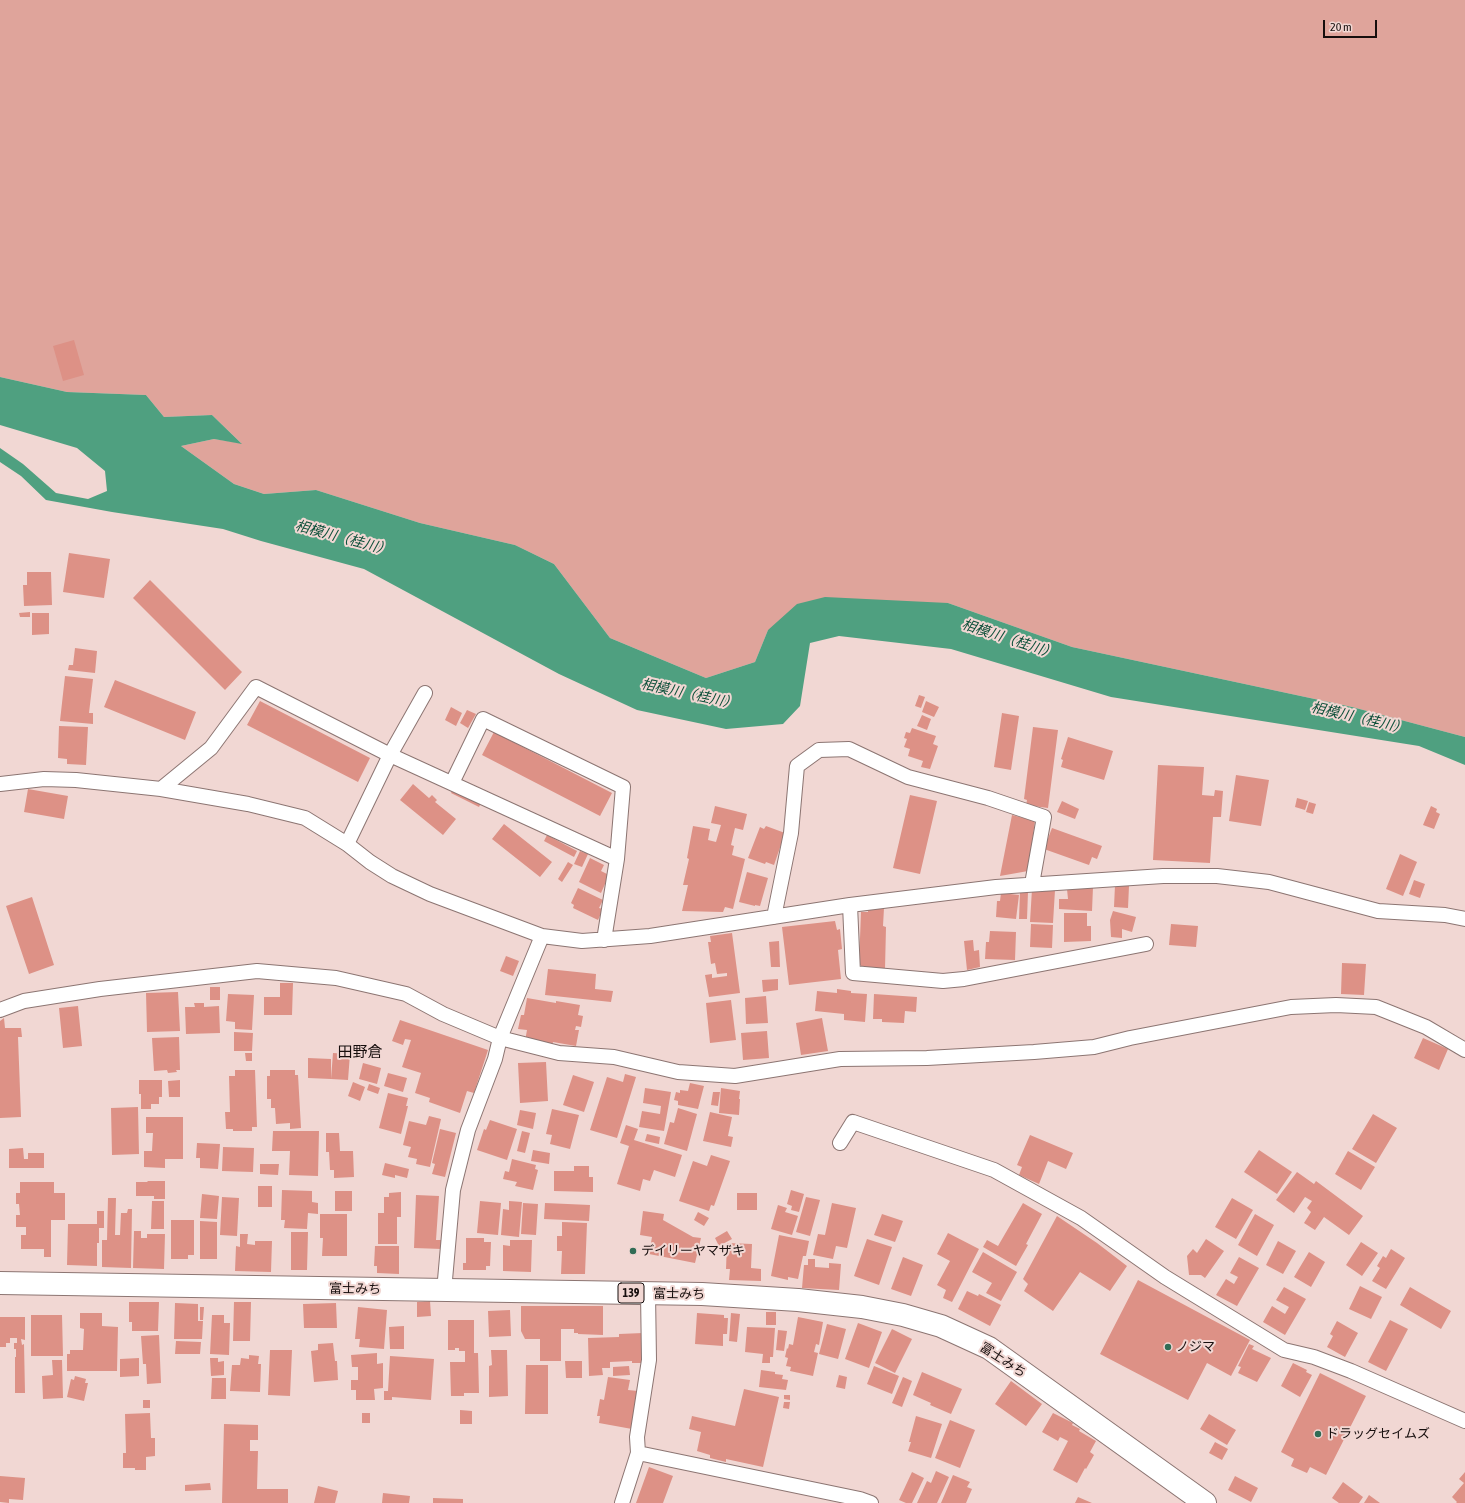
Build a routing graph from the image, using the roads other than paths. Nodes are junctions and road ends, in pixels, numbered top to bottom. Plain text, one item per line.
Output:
1 (424, 693) dead end
2 (390, 755) junction
3 (0, 784) edge
4 (452, 784) junction
5 (161, 788) junction
6 (347, 844) junction
7 (616, 859) junction
8 (1032, 884) junction
9 (850, 905) junction
10 (774, 917) junction
11 (1465, 919) edge
12 (542, 936) junction
13 (604, 940) junction
14 (1146, 944) dead end
15 (0, 1010) edge
16 (500, 1038) junction
17 (1465, 1050) edge
18 (840, 1143) dead end
19 (0, 1283) edge
20 (444, 1291) junction
21 (648, 1293) junction
22 (1465, 1421) edge
23 (638, 1453) junction
24 (622, 1503) edge
25 (871, 1503) edge
26 (1205, 1503) edge

1 - 2 street
2 - 4 street
2 - 5 street
2 - 6 street
3 - 5 street
4 - 7 street
4 - 7 street
5 - 6 street
6 - 12 street
7 - 13 street
8 - 9 street
8 - 10 street
8 - 11 street
9 - 10 street
9 - 14 street
10 - 13 street
12 - 13 street
12 - 16 street
15 - 16 street
16 - 17 street
16 - 20 street
18 - 22 street
19 - 20 highway, 富士みち / 139
20 - 21 highway, 富士みち / 139
21 - 23 street
21 - 26 highway, 富士みち / 139
23 - 24 street
23 - 25 street

